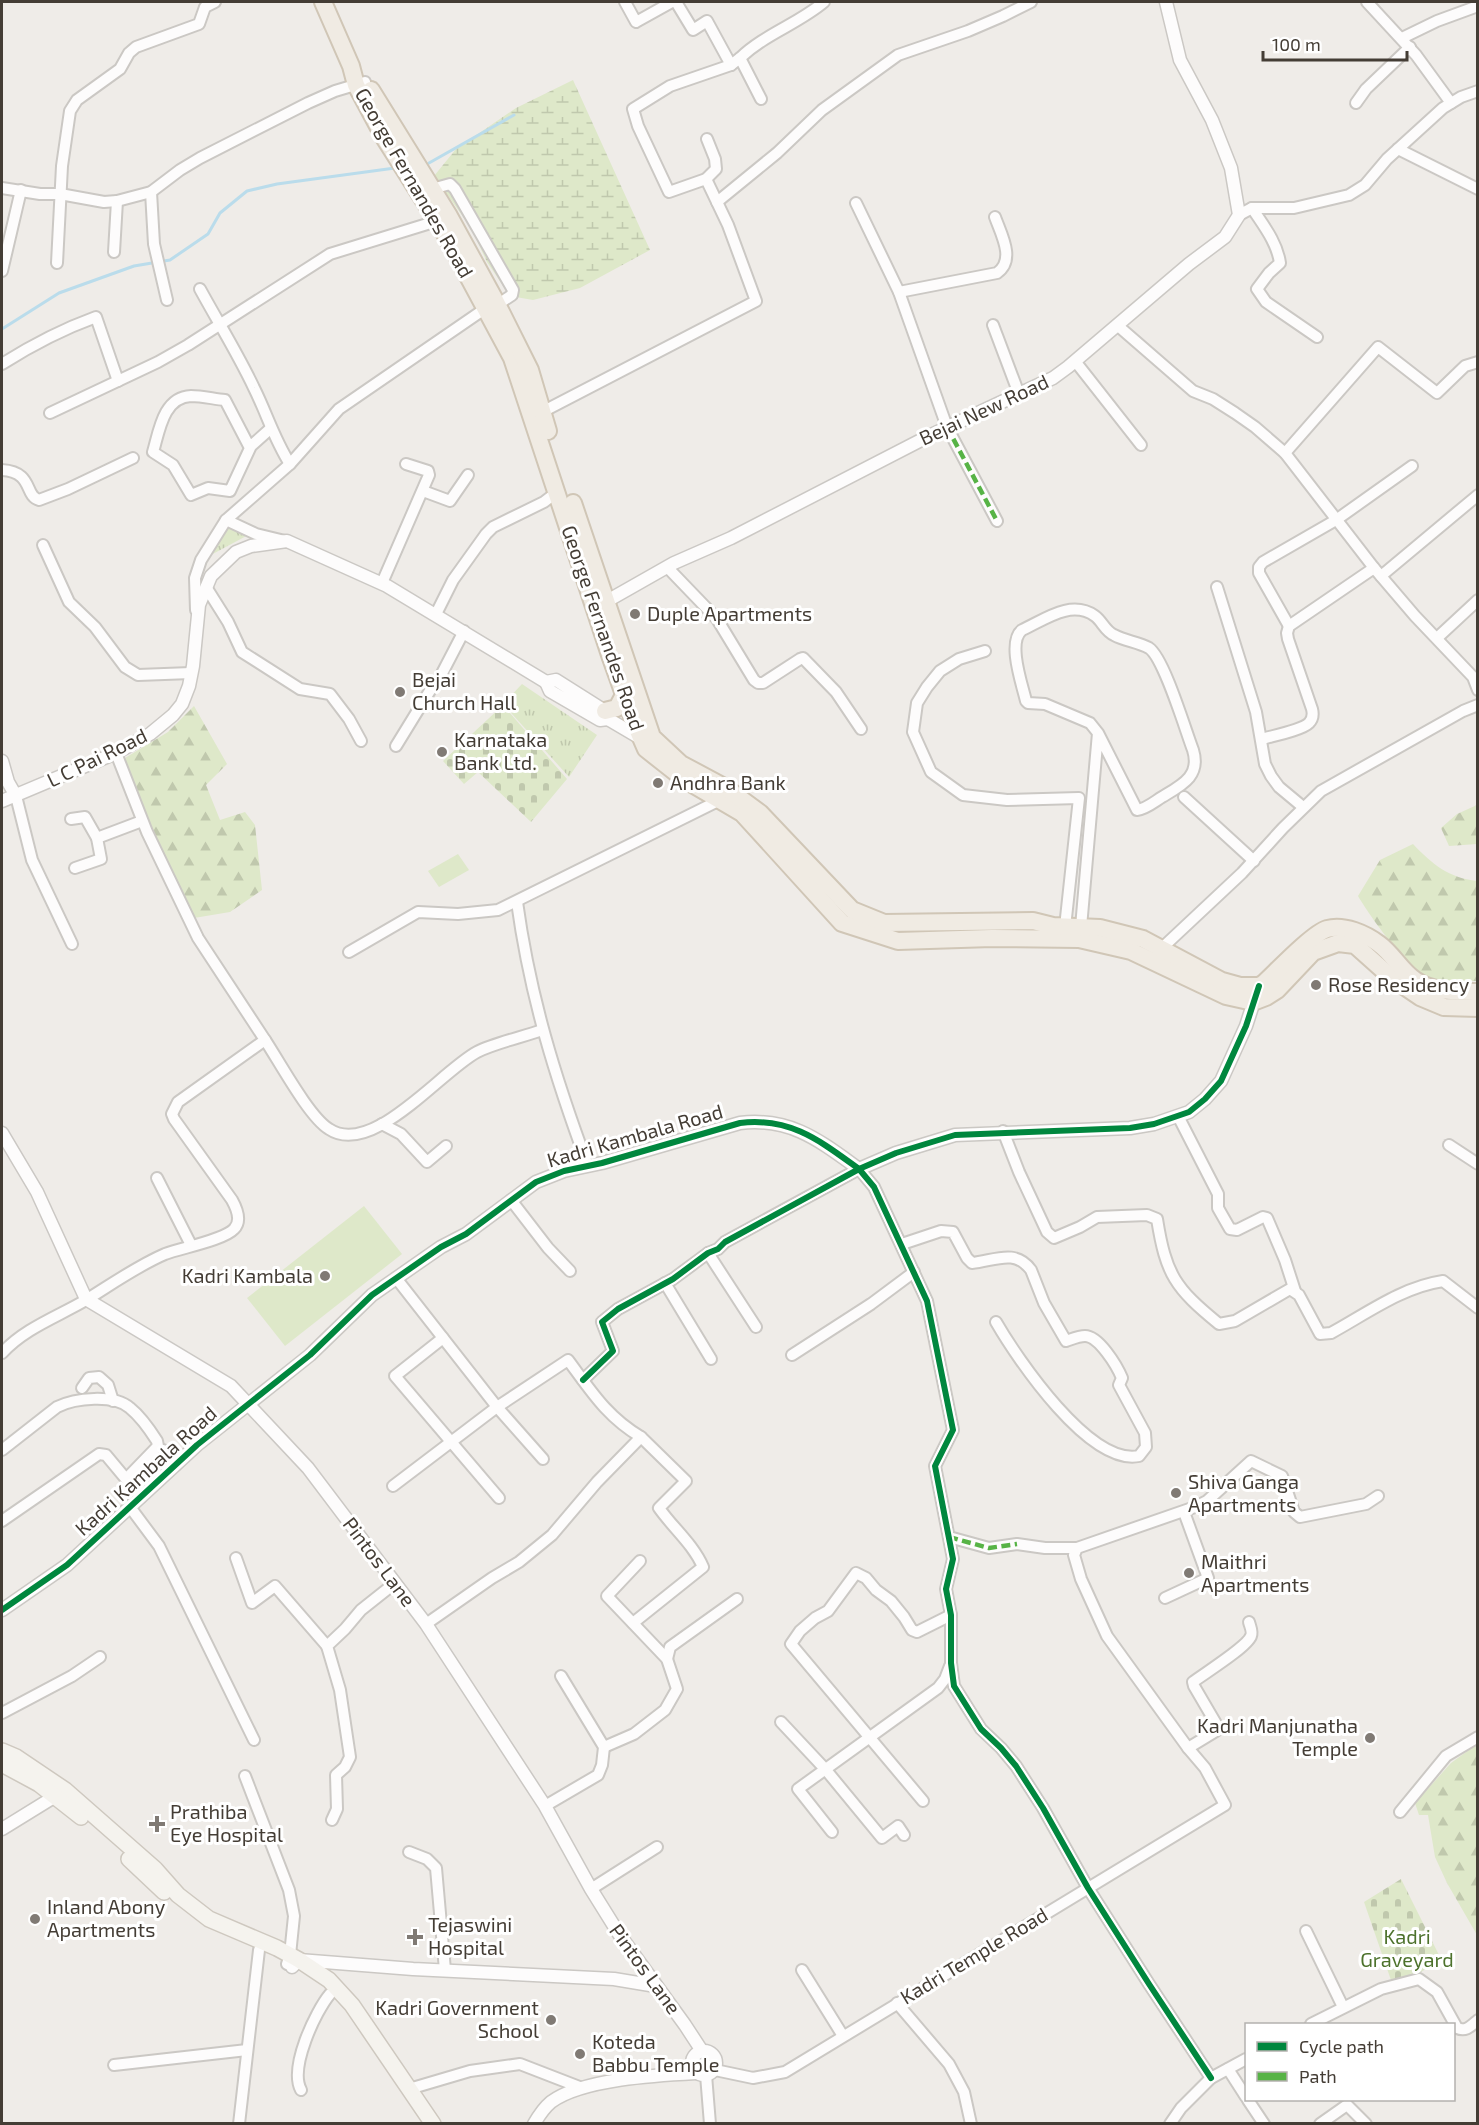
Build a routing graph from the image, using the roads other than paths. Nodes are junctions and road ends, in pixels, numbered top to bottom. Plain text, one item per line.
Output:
1 (214, 2) edge
2 (323, 2) edge
3 (333, 2) edge
4 (625, 2) edge
5 (674, 2) edge
6 (824, 2) edge
7 (1031, 2) edge
8 (1166, 2) edge
9 (1367, 2) edge
10 (1478, 6) edge
11 (1402, 38) junction
12 (1410, 47) junction
13 (736, 62) junction
14 (361, 84) junction
15 (1478, 91) edge
16 (760, 99) dead end
17 (1451, 103) junction
18 (1356, 104) dead end
19 (707, 139) dead end
20 (1398, 150) junction
21 (706, 179) junction
22 (2, 188) edge
23 (1478, 189) edge
24 (21, 190) junction
25 (151, 192) junction
26 (60, 194) junction
27 (117, 201) junction
28 (717, 202) junction
29 (856, 202) dead end
30 (1252, 208) junction
31 (1239, 215) junction
32 (995, 217) dead end
33 (437, 221) junction
34 (114, 252) dead end
35 (57, 263) dead end
36 (2, 271) edge
37 (200, 289) dead end
38 (899, 292) junction
39 (167, 300) dead end
40 (492, 306) junction
41 (219, 324) junction
42 (993, 325) dead end
43 (1117, 325) junction
44 (1317, 337) dead end
45 (1075, 361) junction
46 (1478, 362) edge
47 (2, 364) edge
48 (118, 381) junction
49 (1019, 394) junction
50 (542, 412) junction
51 (50, 413) dead end
52 (947, 428) junction
53 (270, 429) junction
54 (1141, 445) dead end
55 (250, 448) junction
56 (1285, 453) junction
57 (133, 458) dead end
58 (290, 464) junction
59 (406, 464) dead end
60 (1412, 466) dead end
61 (2, 470) edge
62 (468, 475) dead end
63 (423, 490) junction
64 (557, 492) junction
65 (1478, 495) edge
66 (226, 520) junction
67 (1336, 520) junction
68 (997, 521) dead end
69 (287, 541) junction
70 (43, 546) dead end
71 (668, 567) junction
72 (1377, 572) junction
73 (382, 583) junction
74 (206, 587) junction
75 (1217, 587) dead end
76 (1478, 600) edge
77 (600, 605) junction
78 (436, 614) junction
79 (197, 616) junction
80 (1289, 626) junction
81 (464, 631) junction
82 (1437, 638) junction
83 (985, 651) dead end
84 (191, 673) junction
85 (1478, 690) edge
86 (624, 695) junction
87 (1478, 705) edge
88 (607, 715) junction
89 (861, 729) dead end
90 (1098, 733) junction
91 (1262, 739) junction
92 (648, 740) junction
93 (361, 741) dead end
94 (396, 746) dead end
95 (116, 753) junction
96 (2, 761) edge
97 (16, 796) junction
98 (1184, 797) dead end
99 (720, 800) junction
100 (2, 801) edge
101 (1303, 807) junction
102 (71, 819) dead end
103 (142, 821) junction
104 (97, 838) junction
105 (1254, 861) junction
106 (75, 868) dead end
107 (517, 902) junction
108 (969, 921) junction
109 (1073, 927) junction
110 (969, 939) junction
111 (72, 944) dead end
112 (1162, 948) junction
113 (349, 952) dead end
114 (1259, 986) junction
115 (1478, 992) edge
116 (1253, 1002) junction
117 (1478, 1008) edge
118 (542, 1030) junction
119 (265, 1040) junction
120 (1178, 1116) junction
121 (382, 1124) junction
122 (1003, 1131) junction
123 (2, 1133) edge
124 (1449, 1145) dead end
125 (447, 1146) dead end
126 (1478, 1164) edge
127 (588, 1166) junction
128 (859, 1169) junction
129 (156, 1178) dead end
130 (511, 1200) junction
131 (902, 1244) junction
132 (191, 1245) junction
133 (708, 1253) junction
134 (570, 1271) dead end
135 (914, 1272) junction
136 (396, 1278) junction
137 (665, 1283) junction
138 (1295, 1291) junction
139 (86, 1299) junction
140 (1478, 1308) edge
141 (996, 1322) dead end
142 (756, 1328) dead end
143 (443, 1338) junction
144 (2, 1353) edge
145 (792, 1355) dead end
146 (711, 1359) dead end
147 (583, 1380) junction
148 (82, 1388) dead end
149 (112, 1401) junction
150 (249, 1403) junction
151 (497, 1407) junction
152 (641, 1437) junction
153 (451, 1442) junction
154 (2, 1450) edge
155 (163, 1450) dead end
156 (543, 1460) dead end
157 (176, 1465) junction
158 (127, 1479) junction
159 (393, 1486) dead end
160 (1377, 1496) dead end
161 (141, 1497) junction
162 (499, 1498) dead end
163 (130, 1507) junction
164 (1184, 1512) junction
165 (2, 1521) edge
166 (950, 1537) junction
167 (1077, 1548) junction
168 (236, 1558) dead end
169 (640, 1561) dead end
170 (395, 1583) junction
171 (1165, 1598) dead end
172 (737, 1599) dead end
173 (2, 1610) edge
174 (951, 1615) junction
175 (1249, 1622) dead end
176 (633, 1623) junction
177 (426, 1624) junction
178 (327, 1646) junction
179 (100, 1657) dead end
180 (667, 1659) junction
181 (951, 1663) junction
182 (561, 1676) dead end
183 (2, 1713) edge
184 (781, 1722) dead end
185 (1478, 1737) edge
186 (872, 1738) junction
187 (254, 1740) dead end
188 (604, 1747) junction
189 (1188, 1748) junction
190 (2, 1750) edge
191 (2, 1764) edge
192 (826, 1770) junction
193 (245, 1776) dead end
194 (60, 1793) junction
195 (923, 1801) dead end
196 (545, 1806) junction
197 (1400, 1812) dead end
198 (332, 1820) dead end
199 (2, 1829) edge
200 (832, 1832) dead end
201 (904, 1835) dead end
202 (657, 1847) dead end
203 (409, 1852) dead end
204 (1088, 1888) junction
205 (591, 1889) junction
206 (1306, 1931) dead end
207 (259, 1950) junction
208 (292, 1961) junction
209 (802, 1970) dead end
210 (446, 1971) junction
211 (656, 1986) junction
212 (330, 1994) junction
213 (897, 2003) junction
214 (1343, 2007) junction
215 (1478, 2020) edge
216 (1315, 2023) edge
217 (1454, 2023) edge
218 (1455, 2024) edge
219 (843, 2036) junction
220 (248, 2050) junction
221 (702, 2051) junction
222 (1245, 2060) edge
223 (114, 2065) dead end
224 (1228, 2069) junction
225 (706, 2073) junction
226 (1211, 2078) junction
227 (582, 2088) junction
228 (409, 2089) junction
229 (301, 2090) dead end
230 (1245, 2095) edge
231 (1249, 2101) edge
232 (239, 2124) edge
233 (423, 2124) edge
234 (433, 2124) edge
235 (534, 2124) edge
236 (710, 2124) edge
237 (971, 2124) edge
238 (1170, 2124) edge
239 (1264, 2124) edge
240 (1320, 2124) edge
241 (1366, 2124) edge

1 - 26 street
2 - 14 main road, George Fernandes Road
3 - 14 main road, George Fernandes Road
4 - 5 street
5 - 13 street
6 - 13 street
7 - 28 street
8 - 31 street
9 - 11 street
10 - 11 street
11 - 12 street
12 - 17 street
12 - 18 street
13 - 16 street
13 - 21 street
14 - 25 street
14 - 33 main road, George Fernandes Road
14 - 40 main road, George Fernandes Road
15 - 17 street
17 - 20 street
19 - 21 street
20 - 23 street
20 - 30 street
21 - 28 street
22 - 24 street
24 - 26 street
24 - 36 street
25 - 27 street
25 - 39 street
26 - 27 street
26 - 35 street
27 - 34 street
28 - 50 street
29 - 38 street
30 - 31 street
30 - 44 street
31 - 43 street, Bejai New Road
32 - 38 street
33 - 40 main road, George Fernandes Road
33 - 41 street
37 - 41 street
38 - 52 street
40 - 50 main road, George Fernandes Road
40 - 58 street
40 - 64 main road, George Fernandes Road
41 - 48 street
41 - 53 street
42 - 49 street
43 - 45 street, Bejai New Road
43 - 56 street
45 - 49 street, Bejai New Road
45 - 54 street
46 - 56 street
47 - 48 street
48 - 51 street
49 - 52 street, Bejai New Road
50 - 77 main road, George Fernandes Road
52 - 68 street
52 - 71 street, Bejai New Road
53 - 55 street
53 - 58 street
55 - 55 street
56 - 67 street
57 - 61 street
58 - 66 street
59 - 63 street
60 - 67 street
62 - 63 street
63 - 73 street
64 - 77 main road, George Fernandes Road
64 - 78 street
65 - 72 street
66 - 69 street
66 - 79 street
67 - 72 street
67 - 80 street
69 - 73 street
69 - 74 street, L C Pai Road
70 - 84 street
71 - 77 street, Bejai New Road
71 - 89 street
72 - 80 street
72 - 82 street
73 - 78 street
74 - 79 street, L C Pai Road
74 - 93 street
75 - 91 street
76 - 82 street
77 - 86 main road, George Fernandes Road
77 - 92 main road, George Fernandes Road
78 - 81 street
79 - 84 street, L C Pai Road
80 - 91 street
81 - 88 street
81 - 94 street
82 - 85 street
83 - 109 street
84 - 95 street, L C Pai Road
86 - 88 main road
86 - 92 main road, George Fernandes Road
87 - 101 street
88 - 92 street
90 - 90 street
90 - 109 street
91 - 101 street
92 - 99 main road, George Fernandes Road
92 - 108 main road, George Fernandes Road
95 - 97 street, L C Pai Road
95 - 103 street
96 - 97 street
97 - 100 street, L C Pai Road
97 - 111 street
98 - 105 street
99 - 107 street
99 - 110 main road, George Fernandes Road
101 - 105 street
102 - 104 street
103 - 104 street
103 - 119 street
104 - 106 street
105 - 112 street
107 - 113 street
107 - 118 street
108 - 109 main road, George Fernandes Road
108 - 110 main road
109 - 112 main road, George Fernandes Road
110 - 116 main road, George Fernandes Road
112 - 114 main road, George Fernandes Road
114 - 115 main road
114 - 116 street
116 - 117 main road
116 - 120 street
118 - 121 street
118 - 127 street
119 - 121 street
119 - 132 street
120 - 122 street
120 - 138 street
121 - 125 street
122 - 128 street
122 - 138 street
123 - 139 street
124 - 126 street
127 - 128 street, Kadri Kambala Road
127 - 130 street, Kadri Kambala Road
128 - 131 street
128 - 133 street
129 - 132 street
130 - 134 street
130 - 136 street, Kadri Kambala Road
131 - 135 street
131 - 141 street
132 - 139 street
133 - 137 street
133 - 142 street
135 - 145 street
135 - 166 street
136 - 143 street
136 - 150 street, Kadri Kambala Road
137 - 146 street
137 - 147 street
138 - 140 street
139 - 144 street
139 - 150 street, Pintos Lane
143 - 151 street
143 - 153 street
147 - 151 street
147 - 152 street
148 - 149 street
149 - 154 street
149 - 158 street
150 - 157 street, Kadri Kambala Road
150 - 170 street, Pintos Lane
151 - 153 street
151 - 156 street
152 - 176 street
152 - 177 street
153 - 159 street
153 - 162 street
155 - 157 street
157 - 161 street, Kadri Kambala Road
158 - 161 street
158 - 165 street
160 - 164 street
161 - 163 street, Kadri Kambala Road
163 - 173 street, Kadri Kambala Road
163 - 187 street
164 - 167 street
164 - 171 street
166 - 167 street
166 - 174 street
167 - 189 street
168 - 178 street
169 - 176 street
170 - 177 street, Pintos Lane
170 - 178 street
172 - 180 street
174 - 181 street
174 - 186 street
175 - 189 street
176 - 180 street
177 - 196 street, Pintos Lane
178 - 198 street
179 - 183 street
180 - 188 street
181 - 186 street
181 - 204 street
182 - 188 street
184 - 192 street
185 - 197 street
186 - 192 street
186 - 195 street
188 - 196 street
189 - 204 street, Kadri Temple Road
190 - 194 main road
191 - 194 main road
192 - 200 street
192 - 201 street
193 - 208 street
194 - 199 street
194 - 207 main road
194 - 208 main road
196 - 205 street, Pintos Lane
202 - 205 street
203 - 210 street
204 - 213 street, Kadri Temple Road
204 - 226 street
205 - 211 street, Pintos Lane
206 - 214 street
207 - 208 main road
207 - 220 street
208 - 210 street
208 - 212 main road
208 - 228 main road
209 - 219 street
210 - 211 street
211 - 221 street, Pintos Lane
212 - 229 street
212 - 233 main road
213 - 219 street, Kadri Temple Road
213 - 237 street
214 - 216 street
214 - 217 street
215 - 218 street
219 - 225 street, Kadri Temple Road
220 - 223 street
220 - 232 street
221 - 225 street
221 - 225 street, Pintos Lane
222 - 224 street
224 - 226 street
224 - 230 street
225 - 227 street, Kadri Temple Road
225 - 236 street
226 - 238 street
227 - 228 street
227 - 235 street, Kadri Temple Road
228 - 234 main road
231 - 239 street
240 - 241 street

